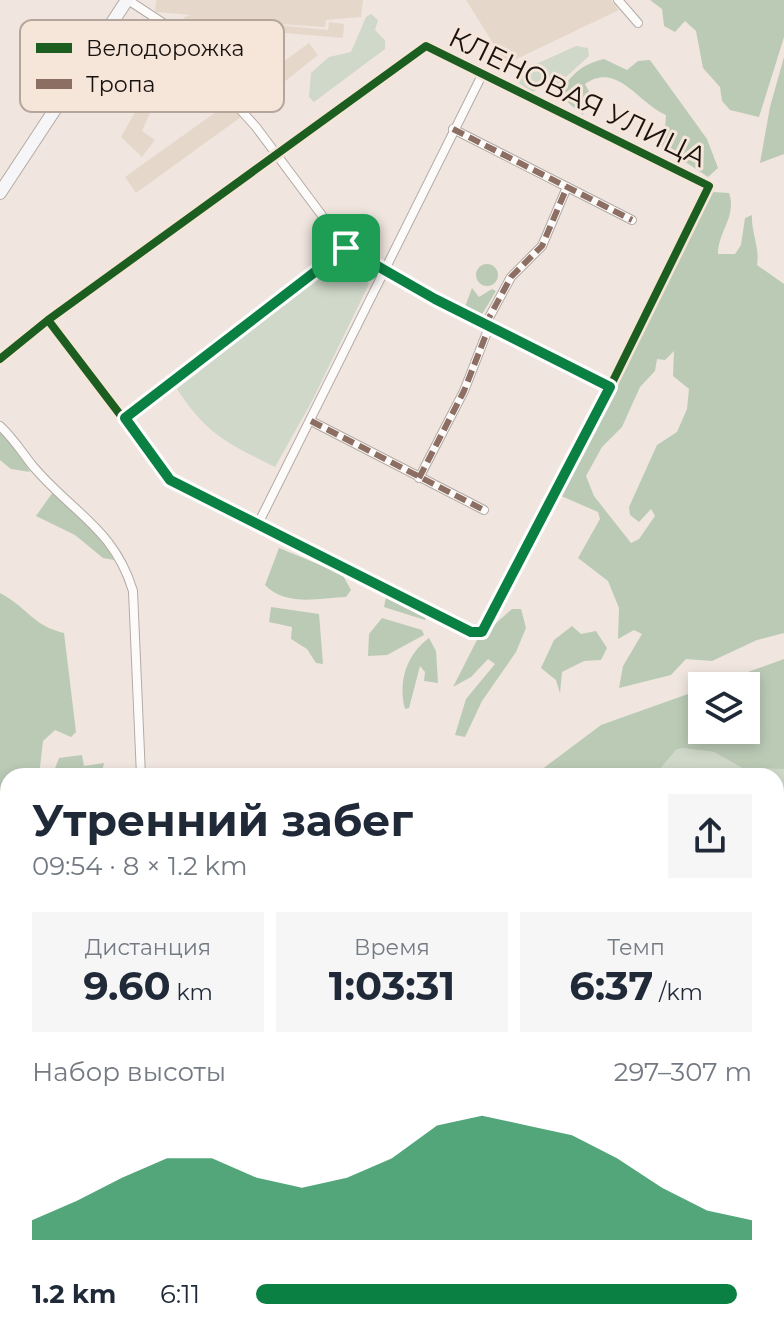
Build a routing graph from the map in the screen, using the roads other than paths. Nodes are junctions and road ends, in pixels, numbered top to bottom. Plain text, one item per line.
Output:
1 (127, 0) edge
2 (618, 0) edge
3 (114, 20) edge
4 (158, 20) edge
5 (638, 23) dead end
6 (482, 75) junction
7 (53, 112) edge
8 (242, 112) edge
9 (453, 129) junction
10 (278, 155) junction
11 (567, 187) junction
12 (0, 193) edge
13 (632, 220) dead end
14 (346, 248) junction
15 (384, 272) junction
16 (48, 320) junction
17 (487, 326) junction
18 (0, 359) edge
19 (610, 387) junction
20 (125, 418) junction
21 (311, 421) junction
22 (0, 426) edge
23 (419, 478) junction
24 (484, 510) dead end
25 (257, 526) junction
26 (141, 768) edge

1 - 3 main road
1 - 4 street
2 - 5 street
6 - 9 street
6 - 10 street, КЛЕНОВАЯ УЛИЦА
6 - 19 street, КЛЕНОВАЯ УЛИЦА
7 - 12 main road
8 - 10 street
9 - 11 street
9 - 15 street
10 - 14 street
10 - 16 street
11 - 13 street
11 - 17 street
14 - 15 street
14 - 20 street
15 - 17 street
15 - 21 street
16 - 18 street
16 - 20 street
17 - 19 street
17 - 23 street
19 - 25 street
20 - 25 street
21 - 23 street
21 - 25 street
22 - 26 street
23 - 24 street

